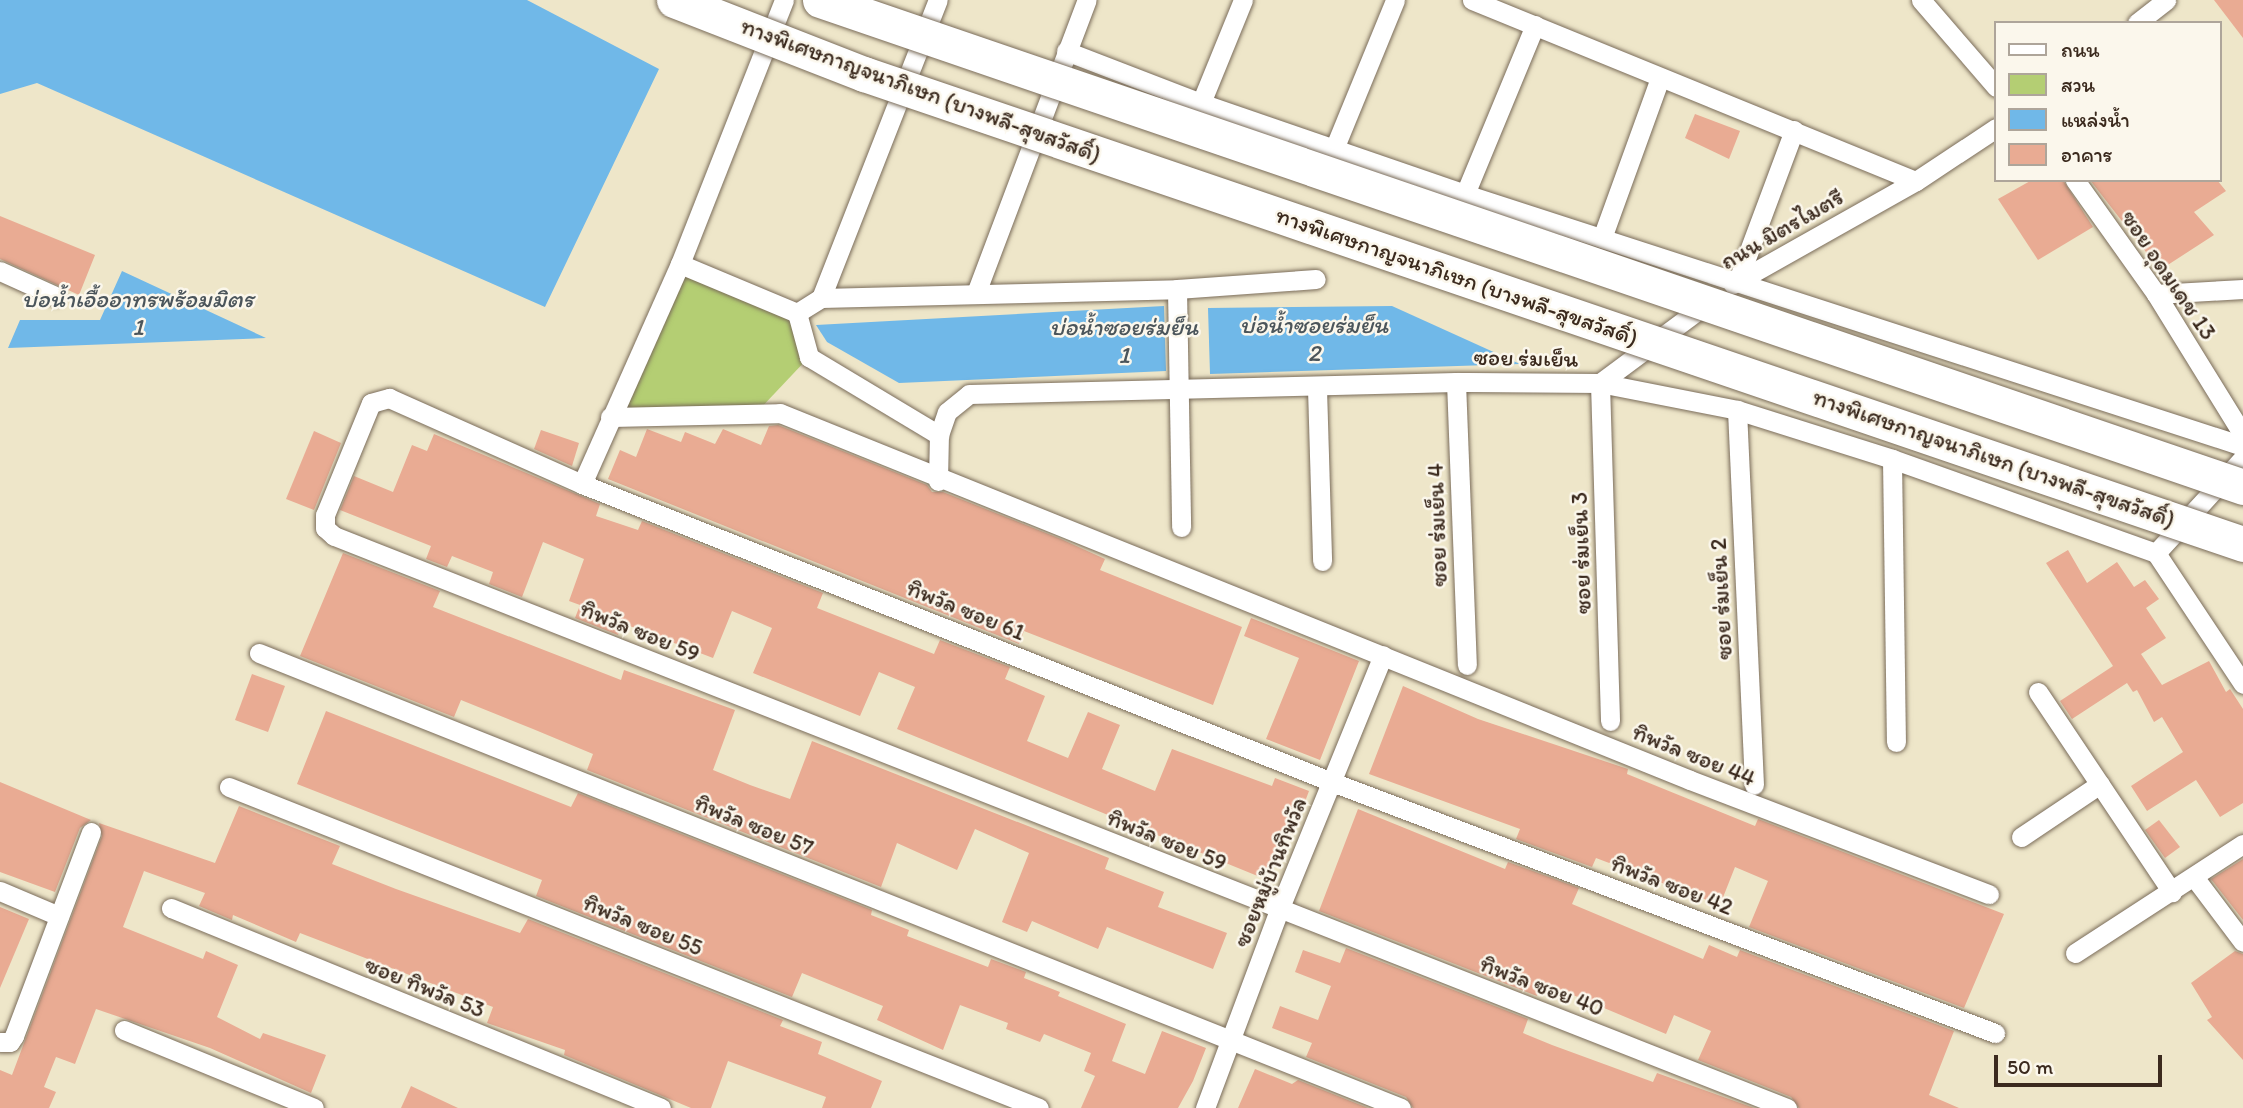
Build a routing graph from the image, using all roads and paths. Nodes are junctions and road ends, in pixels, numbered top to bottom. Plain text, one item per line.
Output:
1 (674, 0) edge
2 (785, 0) edge
3 (820, 0) edge
4 (938, 0) edge
5 (1087, 0) edge
6 (1243, 0) edge
7 (1395, 0) edge
8 (1472, 0) edge
9 (1922, 0) edge
10 (2166, 0) edge
11 (2140, 21) edge
12 (1535, 25) junction
13 (1066, 51) junction
14 (1660, 78) junction
15 (1994, 85) edge
16 (1201, 103) junction
17 (1994, 129) edge
18 (1794, 130) junction
19 (1334, 149) junction
20 (1916, 181) junction
21 (2076, 182) edge
22 (1465, 194) junction
23 (1602, 238) junction
24 (680, 264) junction
25 (0, 271) edge
26 (1316, 279) dead end
27 (1738, 281) junction
28 (1177, 289) junction
29 (2243, 289) edge
30 (976, 293) junction
31 (2156, 295) junction
32 (55, 296) dead end
33 (821, 298) junction
34 (797, 313) junction
35 (1456, 382) junction
36 (1600, 383) junction
37 (1180, 387) junction
38 (1317, 388) junction
39 (1737, 410) junction
40 (610, 417) junction
41 (939, 435) junction
42 (2243, 435) edge
43 (2243, 446) edge
44 (2243, 458) edge
45 (1892, 459) junction
46 (939, 481) junction
47 (582, 484) junction
48 (2243, 488) edge
49 (1181, 527) dead end
50 (2243, 544) edge
51 (2156, 553) junction
52 (1322, 561) dead end
53 (258, 653) dead end
54 (1384, 655) junction
55 (1466, 665) dead end
56 (2243, 684) edge
57 (2038, 692) dead end
58 (1610, 721) dead end
59 (1896, 741) dead end
60 (1332, 782) junction
61 (2100, 784) junction
62 (1754, 785) dead end
63 (229, 787) dead end
64 (91, 832) dead end
65 (2021, 837) dead end
66 (2243, 844) edge
67 (2194, 877) junction
68 (0, 891) edge
69 (2172, 892) junction
70 (1989, 894) dead end
71 (171, 908) dead end
72 (1279, 910) junction
73 (60, 916) junction
74 (2243, 942) edge
75 (2075, 953) dead end
76 (124, 1030) dead end
77 (1995, 1033) dead end
78 (1231, 1041) junction
79 (5, 1042) edge
80 (314, 1108) edge
81 (662, 1108) edge
82 (1039, 1108) edge
83 (1205, 1108) edge
84 (1401, 1108) edge
85 (1787, 1108) edge

1 - 50 highway, ทางพิเศษกาญจนาภิเษก (บางพลี-สุขสวัสดิ์), bridge
2 - 24 street
3 - 48 highway, bridge
4 - 33 street
5 - 13 street
6 - 16 street
7 - 19 street
8 - 12 street
9 - 15 street
10 - 11 street
12 - 14 street
12 - 22 street
13 - 16 street
13 - 30 street
14 - 18 street
14 - 23 street
16 - 19 street
17 - 20 street, ถนน มิตรไมตรี
18 - 20 street
18 - 27 street
19 - 22 street
20 - 27 street, ถนน มิตรไมตรี
21 - 31 street, ซอย อุดมเดช 13
22 - 23 street
23 - 27 street
24 - 34 street
24 - 40 street
25 - 32 street
26 - 28 street
27 - 36 street, ถนน มิตรไมตรี
27 - 43 street
28 - 30 street
28 - 37 street
29 - 31 street
30 - 33 street
31 - 42 street, ซอย อุดมเดช 13
33 - 34 street
34 - 41 street
35 - 36 street, ซอย ร่มเย็น
35 - 38 street, ซอย ร่มเย็น
35 - 55 street, ซอย ร่มเย็น 4
36 - 39 street, ซอย ร่มเย็น
36 - 58 street, ซอย ร่มเย็น 3
37 - 38 street, ซอย ร่มเย็น
37 - 41 street, ซอย ร่มเย็น
37 - 49 street
38 - 52 street
39 - 45 street, ซอย ร่มเย็น
39 - 62 street, ซอย ร่มเย็น 2
40 - 46 street, ทิพวัล ซอย 44
40 - 47 street
41 - 46 street, ซอย ร่มเย็น
44 - 51 street
45 - 51 street, ซอย ร่มเย็น
45 - 59 street
46 - 54 street, ทิพวัล ซอย 44
47 - 60 street, ทิพวัล ซอย 61
47 - 72 street, ทิพวัล ซอย 59
51 - 56 street
53 - 78 street, ทิพวัล ซอย 57
54 - 60 street, ซอยหมู่บ้านทิพวัล
54 - 70 street, ทิพวัล ซอย 44
57 - 61 street
60 - 72 street, ซอยหมู่บ้านทิพวัล
60 - 77 street, ทิพวัล ซอย 42
61 - 65 street
61 - 69 street
63 - 82 street, ทิพวัล ซอย 55
64 - 73 street
66 - 67 street
67 - 69 street
67 - 74 street
68 - 73 street
69 - 75 street
71 - 81 street, ซอย ทิพวัล 53
72 - 78 street, ซอยหมู่บ้านทิพวัล
72 - 85 street, ทิพวัล ซอย 40
73 - 79 street
76 - 80 street
78 - 83 street, ซอยหมู่บ้านทิพวัล
78 - 84 street, ทิพวัล ซอย 57

